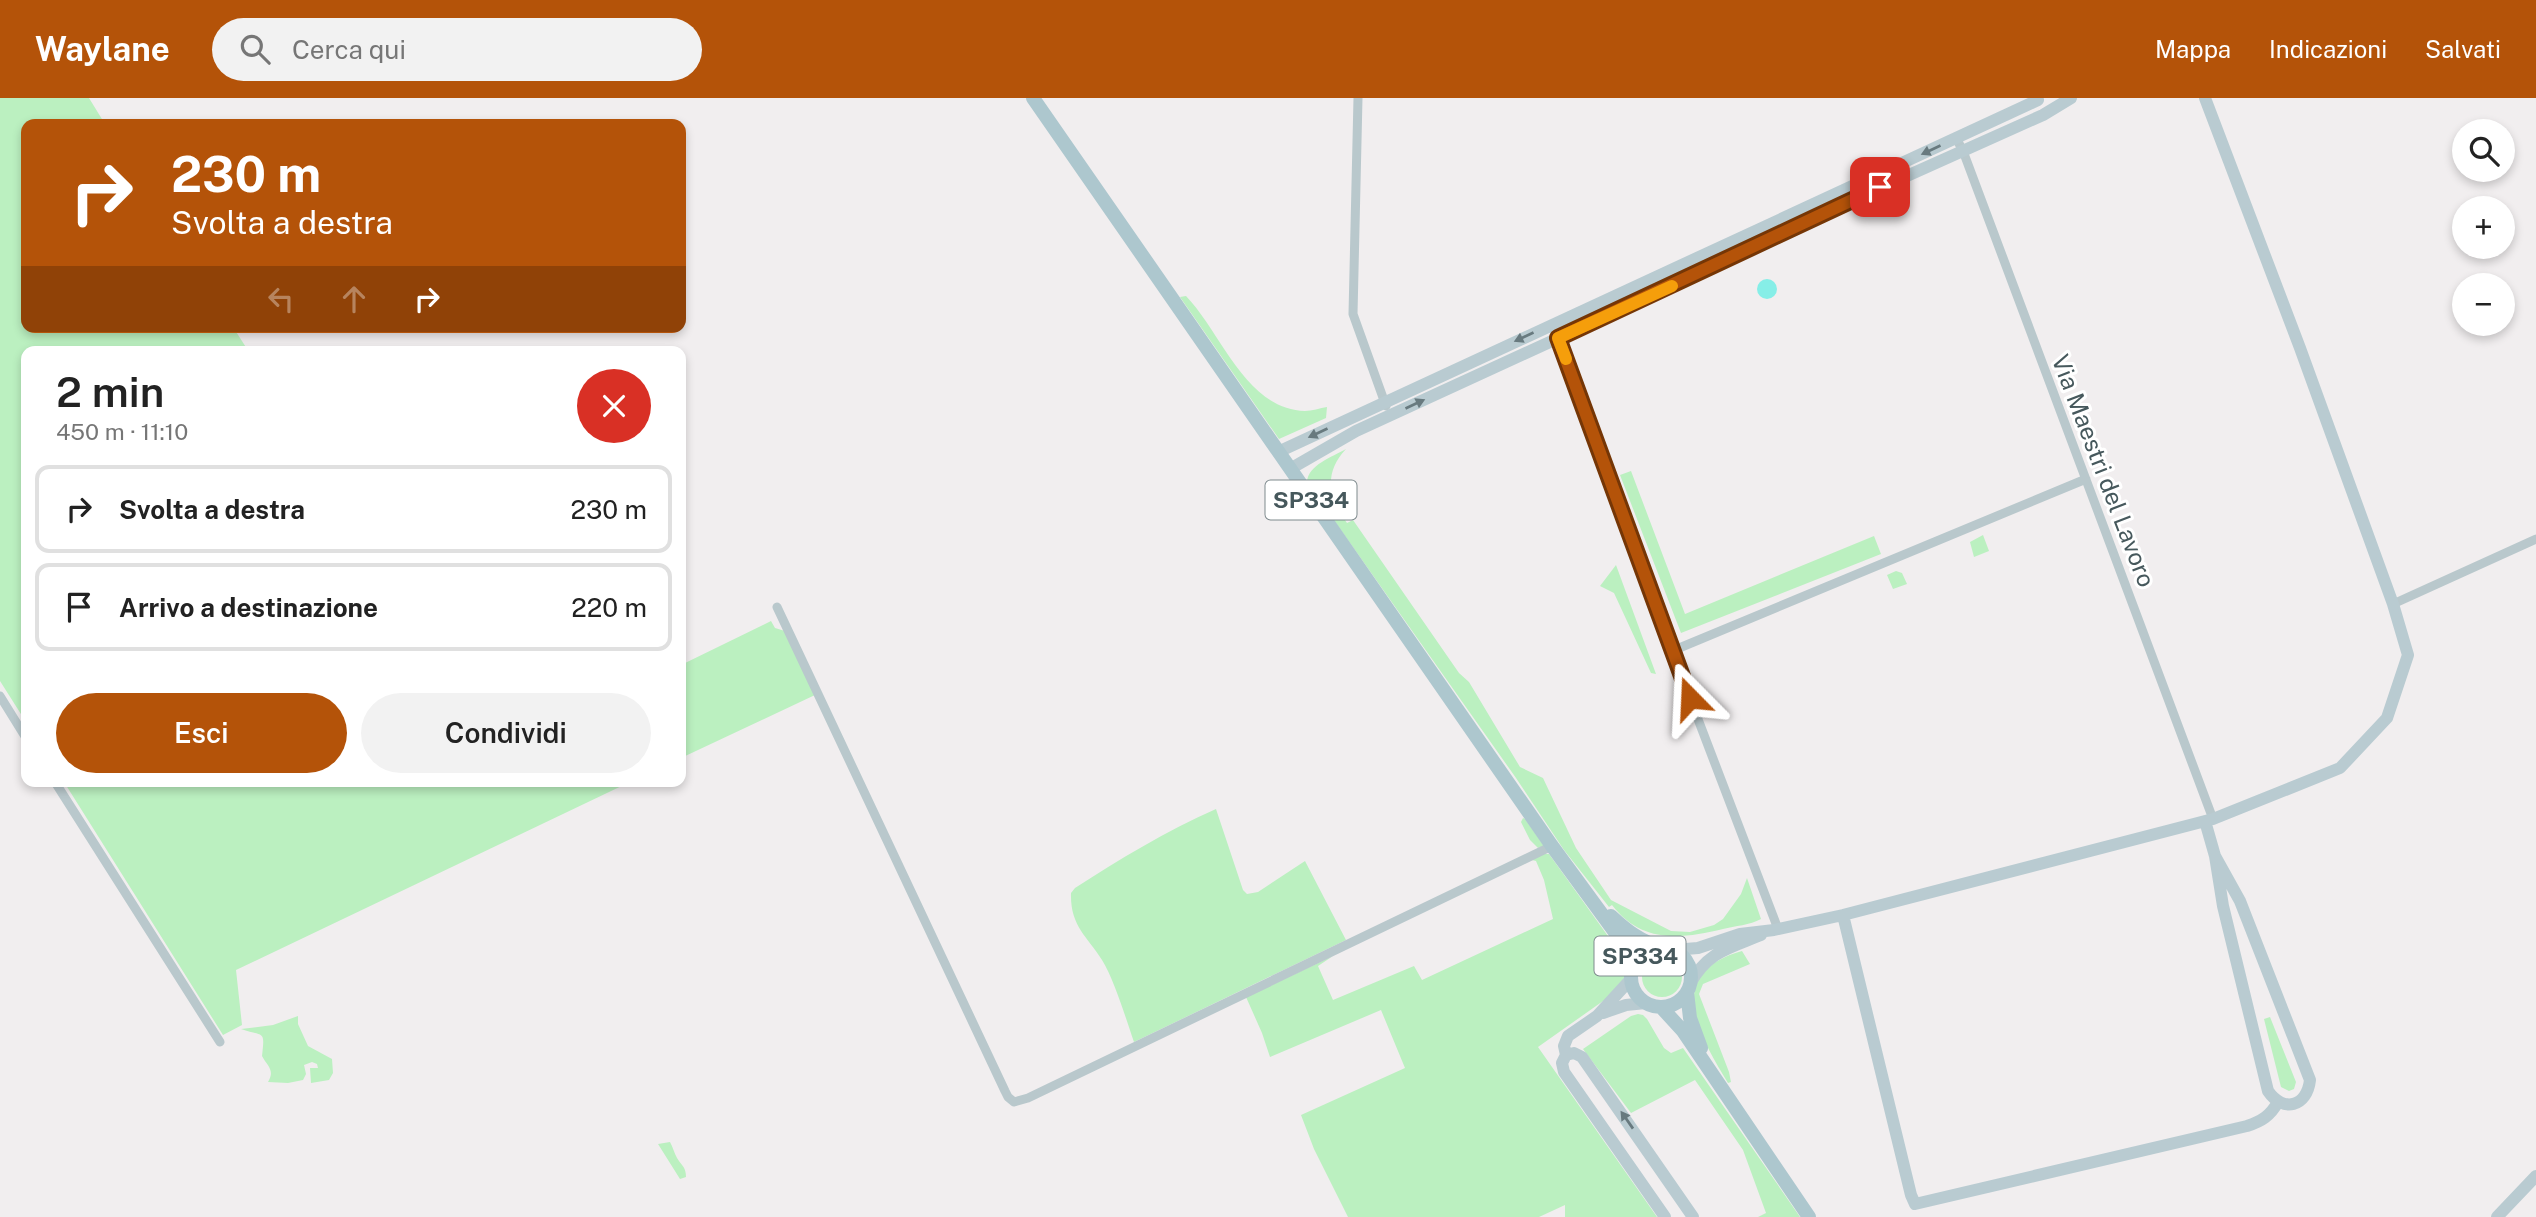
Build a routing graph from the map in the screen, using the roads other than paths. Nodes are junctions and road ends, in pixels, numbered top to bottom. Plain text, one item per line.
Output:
1 (1033, 98) edge
2 (1358, 98) edge
3 (2071, 98) edge
4 (2206, 98) edge
5 (2037, 99) edge
6 (2043, 115) junction
7 (1956, 138) junction
8 (1963, 151) junction
9 (1552, 325) junction
10 (1558, 338) junction
11 (1444, 374) junction
12 (1451, 387) junction
13 (1384, 402) junction
14 (1391, 415) junction
15 (1278, 452) junction
16 (1290, 470) junction
17 (2086, 479) junction
18 (2536, 539) edge
19 (2393, 604) junction
20 (777, 607) dead end
21 (1672, 651) junction
22 (0, 696) edge
23 (21, 730) edge
24 (58, 787) edge
25 (2209, 820) junction
26 (1552, 846) junction
27 (2215, 856) junction
28 (1592, 900) junction
29 (1843, 915) junction
30 (1776, 929) junction
31 (1669, 949) junction
32 (1632, 975) junction
33 (1689, 988) junction
34 (1646, 1003) junction
35 (1661, 1007) junction
36 (1597, 1016) junction
37 (220, 1042) dead end
38 (1566, 1055) junction
39 (1707, 1066) junction
40 (2278, 1102) junction
41 (1645, 1147) junction
42 (1625, 1160) junction
43 (2536, 1176) edge
44 (1665, 1217) edge
45 (1693, 1217) edge
46 (1809, 1217) edge
47 (2497, 1217) edge

1 - 15 main road, SP334
2 - 13 street
3 - 6 street
4 - 19 street
5 - 6 street
5 - 7 street
6 - 8 street
7 - 8 street, Via Maestri del Lavoro
7 -> 9 street
8 - 10 street
8 - 17 street, Via Maestri del Lavoro
9 - 10 street
9 -> 11 street
10 - 12 street
10 - 21 street
11 - 12 street
11 - 13 street
14 -> 12 street
13 - 14 street
13 -> 15 street
14 - 16 street
15 - 16 main road, SP334
16 - 26 main road, SP334
17 - 21 street
17 - 25 street, Via Maestri del Lavoro
18 - 19 street
19 - 25 street
20 - 26 street
21 - 30 street
22 - 23 street
24 - 37 street
25 - 27 street
25 - 29 street
26 - 28 main road, SP334
27 - 40 street
27 - 40 street
28 - 31 main road, SP334
28 - 32 main road, SP334
29 - 30 street
29 - 40 street
30 - 31 street
30 - 33 street
31 - 32 main road, SP334
31 - 33 main road, SP334
32 - 34 main road, SP334
32 - 36 street
33 - 35 main road, SP334
33 - 39 main road, SP334
34 - 35 main road, SP334
34 - 36 street
35 - 39 main road, SP334
36 - 38 street
41 -> 38 street
38 - 42 street
39 - 46 main road, SP334
41 - 42 street
41 - 45 street
42 - 44 street
43 - 47 street

